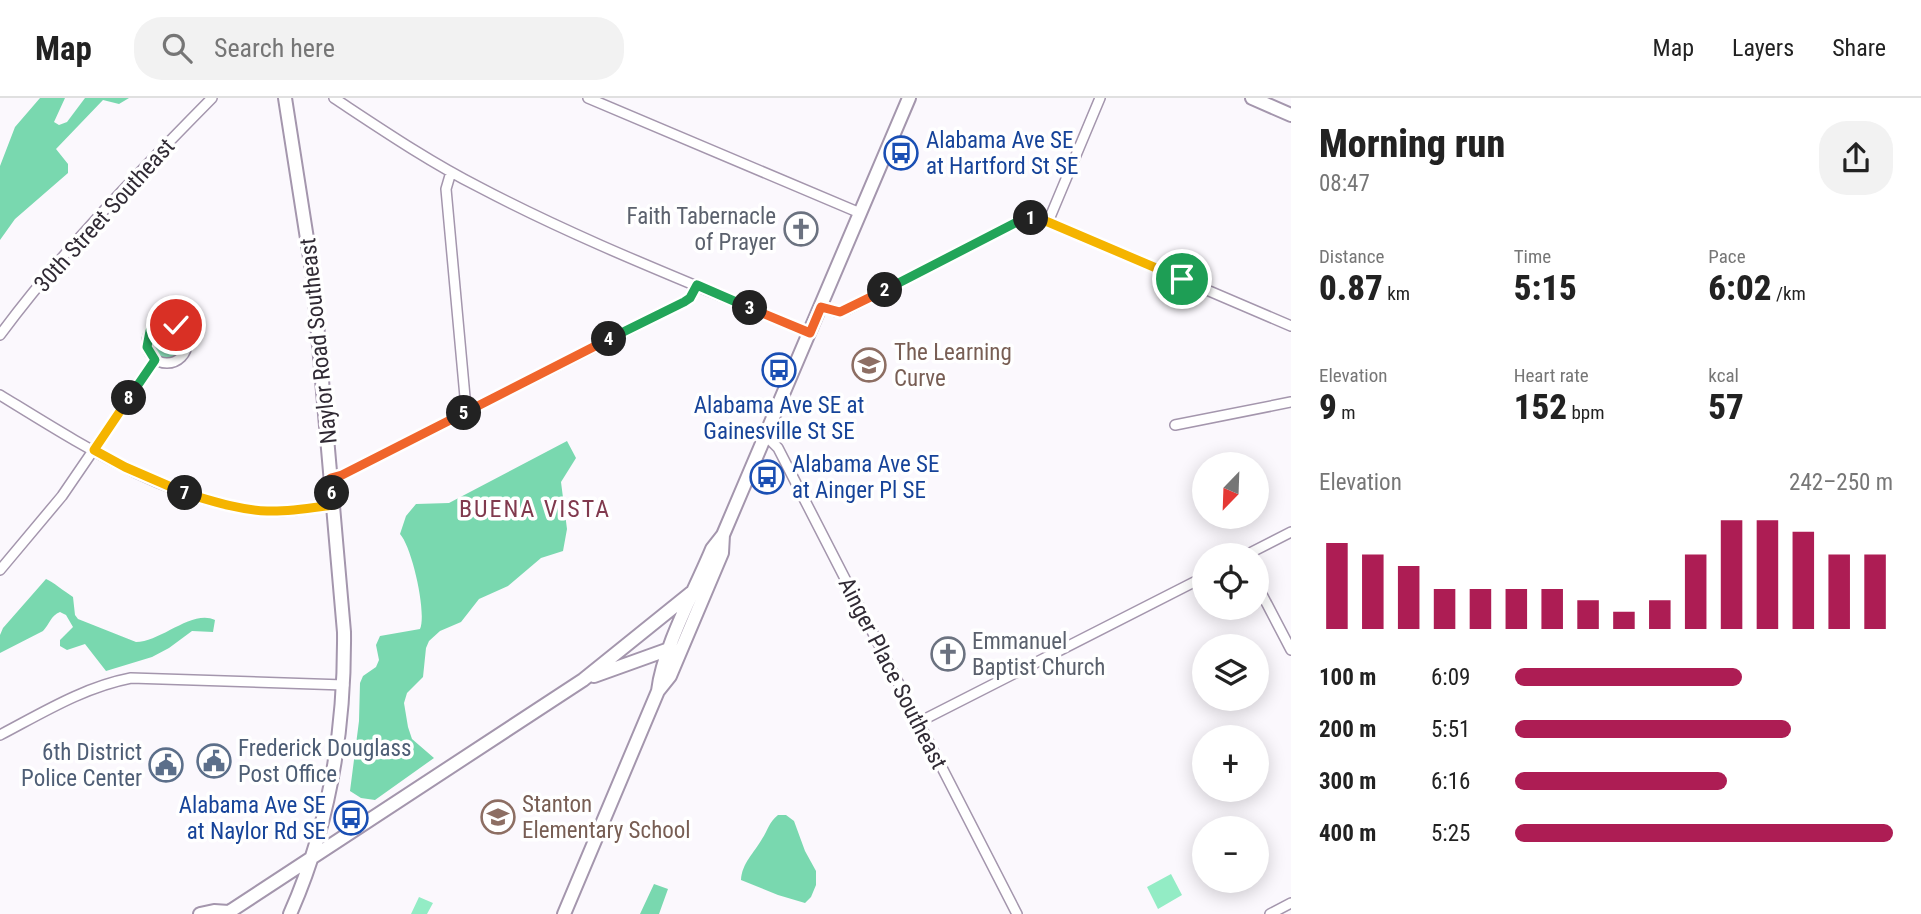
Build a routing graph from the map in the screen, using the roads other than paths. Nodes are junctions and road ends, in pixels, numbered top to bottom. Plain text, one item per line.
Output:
1 (212, 98) edge
2 (285, 98) edge
3 (334, 98) edge
4 (588, 98) edge
5 (909, 98) edge
6 (1100, 98) edge
7 (1253, 98) edge
8 (1291, 115) edge
9 (451, 172) junction
10 (860, 213) junction
11 (1048, 222) junction
12 (697, 285) junction
13 (821, 307) junction
14 (1291, 326) edge
15 (810, 333) junction
16 (0, 335) edge
17 (155, 360) junction
18 (0, 395) edge
19 (1291, 402) edge
20 (469, 410) junction
21 (1175, 425) dead end
22 (765, 435) junction
23 (94, 450) junction
24 (331, 478) junction
25 (333, 505) junction
26 (1291, 532) edge
27 (723, 535) junction
28 (1269, 543) edge
29 (0, 570) edge
30 (1192, 582) edge
31 (694, 590) junction
32 (1269, 608) edge
33 (684, 644) junction
34 (670, 649) junction
35 (1291, 650) edge
36 (583, 680) junction
37 (344, 685) junction
38 (658, 691) junction
39 (919, 722) junction
40 (0, 735) edge
41 (313, 858) junction
42 (1291, 903) edge
43 (228, 913) edge
44 (200, 914) edge
45 (290, 914) edge
46 (564, 914) edge
47 (1017, 914) edge
48 (1270, 914) edge

1 - 16 street, 30th Street Southeast
2 - 24 main road, Naylor Road Southeast
3 - 9 street
4 - 10 street
5 - 10 main road
6 - 11 street
7 - 8 main road
9 - 12 street
9 - 20 street
10 - 13 main road
11 - 13 street
11 - 14 street
12 - 15 street
12 - 20 street
13 - 15 main road
15 - 22 main road
17 - 17 street
17 - 23 street
18 - 23 street
19 - 21 street
20 - 24 street
22 - 27 main road
22 - 39 street, Ainger Place Southeast
23 - 25 street
23 - 29 street
24 - 25 main road, Naylor Road Southeast
25 - 37 main road, Naylor Road Southeast
26 - 28 street
27 - 31 main road
27 - 33 main road
30 - 39 street
31 - 34 main road
31 - 36 main road
32 - 35 street
33 - 34 main road
33 - 38 main road
34 - 36 main road
34 - 38 main road
36 - 41 main road
37 - 40 street
37 - 41 main road, Naylor Road Southeast
38 - 46 main road
39 - 47 street, Ainger Place Southeast
41 - 43 main road
41 - 45 main road, Naylor Road Southeast
42 - 48 street
43 - 44 main road

